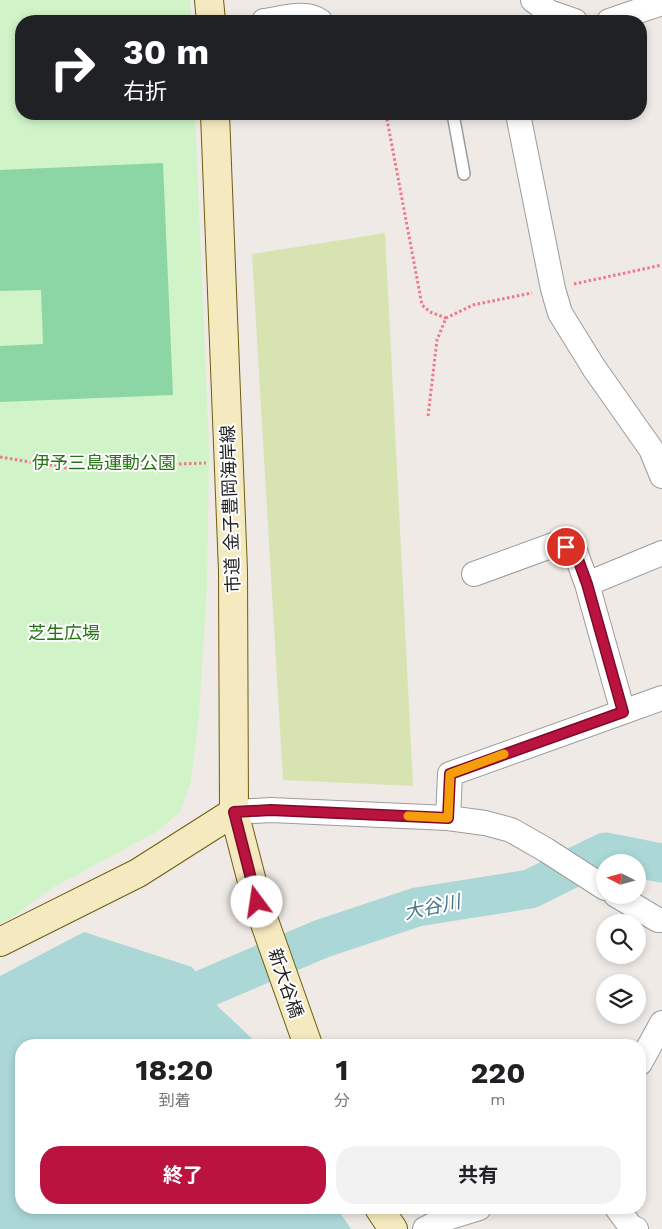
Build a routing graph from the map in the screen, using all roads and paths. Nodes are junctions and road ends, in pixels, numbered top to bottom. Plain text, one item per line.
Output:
1 (209, 0) edge
2 (533, 0) edge
3 (662, 3) edge
4 (210, 15) edge
5 (558, 15) edge
6 (627, 15) edge
7 (215, 120) edge
8 (387, 120) edge
9 (454, 120) edge
10 (519, 120) edge
11 (464, 174) dead end
12 (662, 265) edge
13 (553, 289) junction
14 (446, 318) junction
15 (428, 416) dead end
16 (0, 457) edge
17 (229, 462) junction
18 (662, 476) edge
19 (662, 553) edge
20 (474, 574) dead end
21 (587, 584) junction
22 (662, 698) edge
23 (623, 712) junction
24 (234, 812) junction
25 (448, 818) junction
26 (596, 882) edge
27 (257, 902) joint
28 (631, 904) edge
29 (661, 922) edge
30 (0, 942) edge
31 (662, 1023) edge
32 (305, 1039) edge
33 (646, 1052) edge
34 (383, 1214) edge
35 (460, 1214) edge
36 (621, 1214) edge
37 (392, 1229) edge
38 (425, 1229) edge
39 (636, 1229) edge

1 - 4 street
2 - 5 street
3 - 6 street
7 - 17 street, 市道 金子豊岡海岸線
8 - 14 path
9 - 11 lane
10 - 13 street
12 - 13 path
13 - 14 path
13 - 18 street
14 - 15 path
16 - 17 path
17 - 24 street, 市道 金子豊岡海岸線
19 - 21 street
20 - 21 street
21 - 23 street
22 - 23 street
23 - 25 street
24 - 25 street
24 - 27 street, 市道 金子豊岡海岸線
24 - 30 street
25 - 26 street
27 - 32 street, 新大谷橋
28 - 29 street
31 - 33 street
34 - 37 street
35 - 38 street
36 - 39 street

